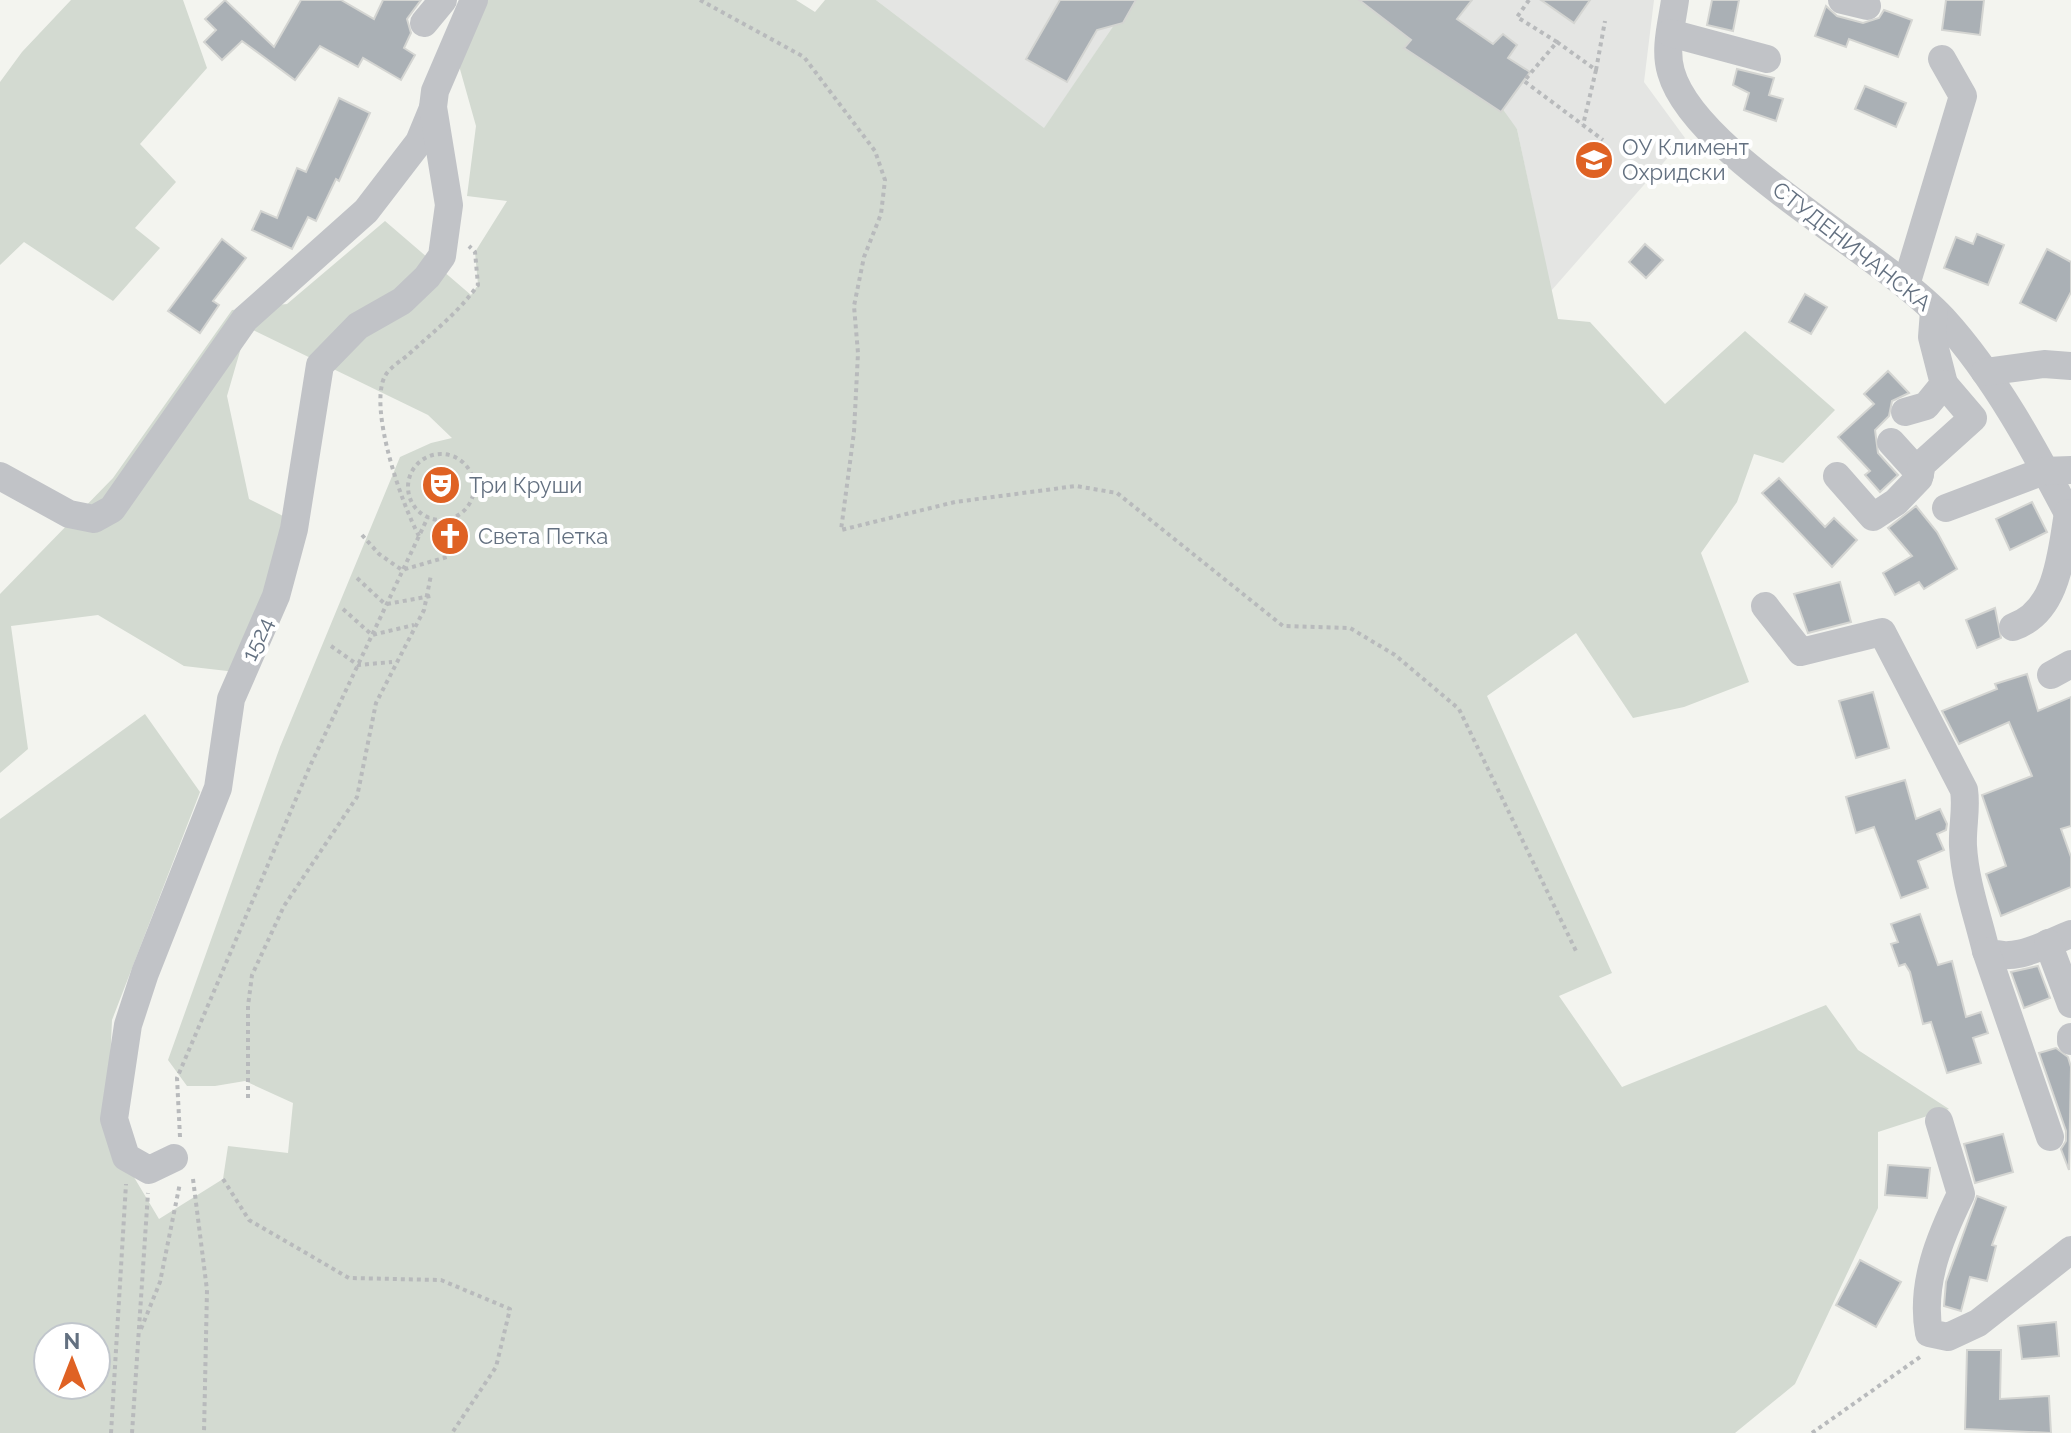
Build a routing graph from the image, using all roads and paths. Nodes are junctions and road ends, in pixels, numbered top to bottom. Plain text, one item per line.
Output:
1 (443, 0) edge
2 (474, 0) edge
3 (700, 0) edge
4 (1529, 0) edge
5 (1675, 0) edge
6 (1605, 21) dead end
7 (424, 23) dead end
8 (1670, 33) junction
9 (1557, 42) junction
10 (1767, 59) dead end
11 (1942, 59) dead end
12 (1596, 70) junction
13 (433, 107) junction
14 (1583, 125) junction
15 (1603, 140) dead end
16 (448, 224) junction
17 (1906, 285) junction
18 (1934, 311) junction
19 (2071, 366) edge
20 (1985, 372) junction
21 (1944, 384) junction
22 (1905, 412) dead end
23 (1891, 442) dead end
24 (2058, 471) edge
25 (1920, 474) junction
26 (0, 476) edge
27 (1837, 476) dead end
28 (1946, 508) dead end
29 (2070, 516) edge
30 (428, 517) junction
31 (362, 535) dead end
32 (419, 536) junction
33 (447, 557) dead end
34 (402, 570) junction
35 (431, 575) dead end
36 (357, 578) dead end
37 (431, 596) dead end
38 (385, 605) junction
39 (1765, 606) dead end
40 (343, 609) dead end
41 (414, 625) dead end
42 (2013, 627) dead end
43 (372, 635) junction
44 (331, 646) dead end
45 (392, 662) dead end
46 (358, 665) junction
47 (2059, 938) edge
48 (1576, 951) dead end
49 (1986, 951) junction
50 (2071, 1004) edge
51 (248, 1098) dead end
52 (1939, 1121) dead end
53 (2050, 1137) dead end
54 (165, 1169) junction
55 (223, 1179) dead end
56 (2071, 1250) edge
57 (139, 1335) junction
58 (1948, 1337) junction
59 (111, 1433) edge
60 (132, 1433) edge
61 (204, 1433) edge
62 (452, 1433) edge
63 (1812, 1433) edge

1 - 7 street
2 - 13 street, 1524
3 - 48 path
4 - 9 path
5 - 8 street, СТУДЕНИЧАНСКА
6 - 12 path
8 - 10 street
8 - 17 street, СТУДЕНИЧАНСКА
9 - 12 path
9 - 14 path
11 - 17 street
12 - 14 path
13 - 16 street, 1524
13 - 26 street, 1524
14 - 15 path
16 - 32 path
16 - 54 street, 1524
17 - 18 street, СТУДЕНИЧАНСКА
18 - 20 street, СТУДЕНИЧАНСКА
18 - 21 street
19 - 20 street
20 - 24 street, СТУДЕНИЧАНСКА
21 - 22 street
21 - 25 street
23 - 25 street
24 - 28 street
24 - 29 street, СТУДЕНИЧАНСКА
25 - 27 street
29 - 42 street
30 - 30 path
30 - 32 path
31 - 34 path
32 - 34 path
33 - 34 path
34 - 38 path
35 - 51 path
36 - 38 path
37 - 38 path
38 - 43 path
39 - 49 street
40 - 43 path
41 - 43 path
43 - 46 path
44 - 46 path
45 - 46 path
46 - 54 path
47 - 49 street
47 - 50 street
49 - 53 street
52 - 58 street
54 - 57 path
54 - 57 path
54 - 59 path
54 - 61 path
55 - 62 path
56 - 58 street
57 - 60 path
58 - 63 path

